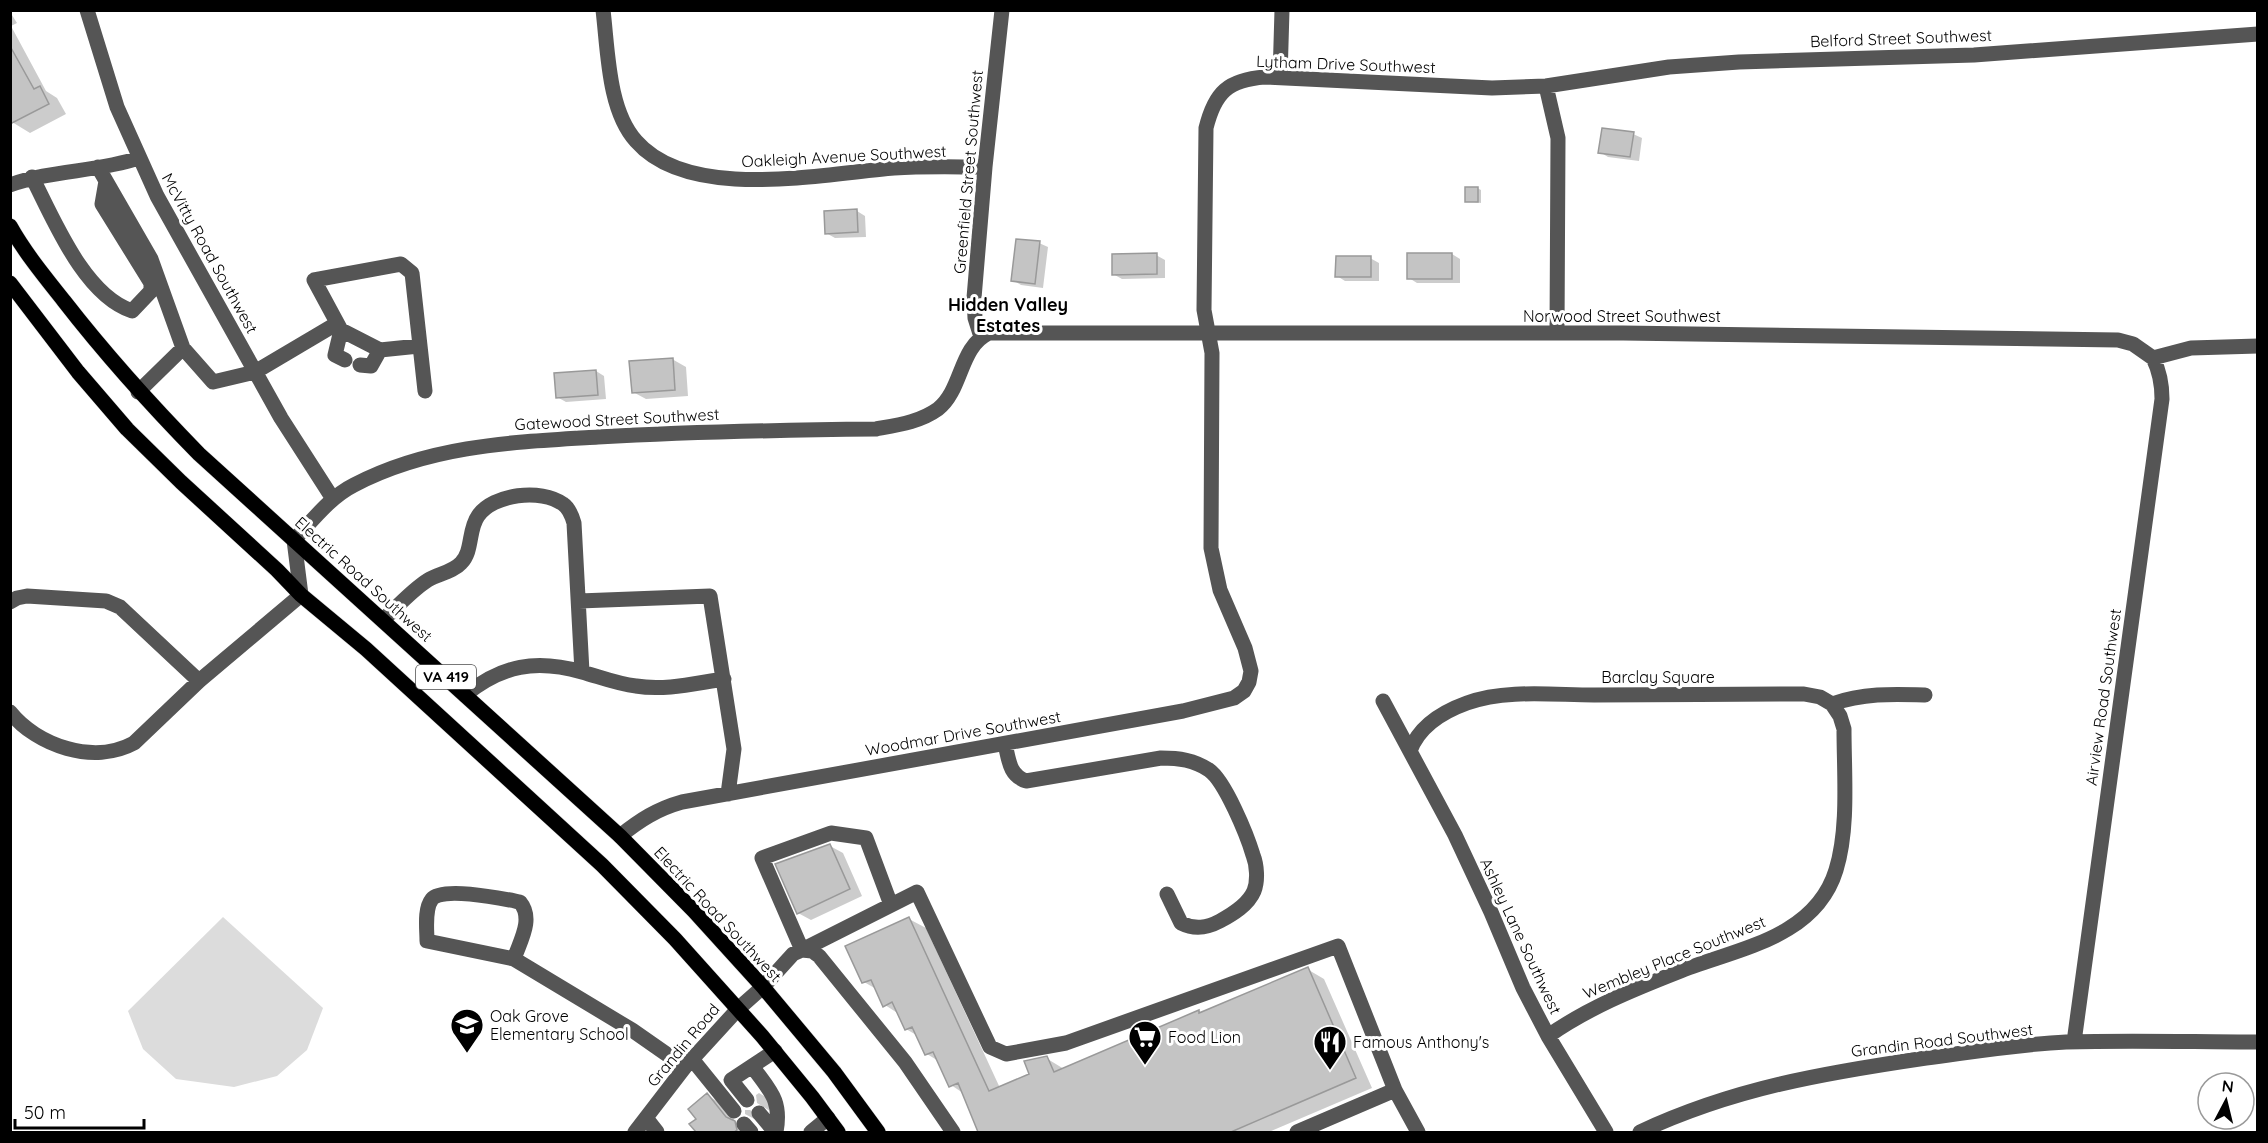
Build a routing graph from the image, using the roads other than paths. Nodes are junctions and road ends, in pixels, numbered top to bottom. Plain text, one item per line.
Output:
1 (87, 10) edge
2 (603, 10) edge
3 (1002, 10) edge
4 (1282, 10) edge
5 (2258, 34) edge
6 (1280, 78) junction
7 (1546, 86) junction
8 (139, 158) junction
9 (98, 167) junction
10 (985, 167) junction
11 (32, 177) junction
12 (106, 181) junction
13 (10, 185) edge
14 (10, 226) edge
15 (10, 283) edge
16 (339, 327) junction
17 (1209, 333) junction
18 (1557, 333) junction
19 (981, 337) junction
20 (419, 346) junction
21 (2258, 346) edge
22 (183, 348) junction
23 (380, 350) junction
24 (2153, 358) junction
25 (255, 372) junction
26 (425, 391) dead end
27 (138, 392) junction
28 (333, 499) junction
29 (294, 540) junction
30 (301, 595) junction
31 (579, 601) junction
32 (10, 602) edge
33 (383, 620) junction
34 (1233, 621) joint
35 (582, 672) junction
36 (724, 679) junction
37 (199, 681) junction
38 (465, 695) junction
39 (1925, 695) dead end
40 (1383, 702) dead end
41 (1832, 704) junction
42 (10, 712) edge
43 (1005, 744) junction
44 (1410, 752) junction
45 (728, 794) junction
46 (620, 836) junction
47 (1167, 894) dead end
48 (891, 905) junction
49 (802, 950) junction
50 (513, 959) junction
51 (763, 987) junction
52 (738, 1009) junction
53 (1548, 1036) junction
54 (2074, 1042) junction
55 (2258, 1042) edge
56 (775, 1051) junction
57 (689, 1063) junction
58 (752, 1066) junction
59 (731, 1080) junction
60 (717, 1090) junction
61 (1395, 1090) junction
62 (747, 1100) dead end
63 (734, 1111) dead end
64 (759, 1113) dead end
65 (646, 1118) junction
66 (828, 1118) junction
67 (635, 1132) edge
68 (657, 1132) edge
69 (776, 1132) edge
70 (811, 1132) edge
71 (838, 1132) edge
72 (878, 1132) edge
73 (953, 1132) edge
74 (1297, 1132) edge
75 (1418, 1132) edge
76 (1606, 1132) edge
77 (1640, 1132) edge

1 - 8 street, McVitty Road Southwest
2 - 10 street, Oakleigh Avenue Southwest
3 - 10 street, Greenfield Street Southwest
4 - 6 street
5 - 7 street, Belford Street Southwest
6 - 7 street, Lytham Drive Southwest
6 - 17 street, Lytham Drive Southwest
7 - 18 street
8 - 9 street
8 - 25 street, McVitty Road Southwest
9 - 11 street
9 - 12 street
10 - 19 street, Greenfield Street Southwest
11 - 12 street
11 - 13 street
12 - 22 street
14 - 27 main road, Electric Road Southwest / VA 419
15 - 30 main road, VA 419
16 - 20 street
16 - 23 street
16 - 23 street
16 - 25 street
17 - 18 street, Norwood Street Southwest
17 - 19 street, Norwood Street Southwest
17 - 34 street, Lytham Drive Southwest
18 - 24 street, Norwood Street Southwest
19 - 28 street, Gatewood Street Southwest
20 - 23 street
20 - 26 street
21 - 24 street
22 - 25 street
22 - 27 street
24 - 54 street, Airview Road Southwest
25 - 28 street, McVitty Road Southwest
27 - 29 main road, Electric Road Southwest / VA 419
28 - 29 street, Gatewood Street Southwest
29 - 30 street
29 - 33 main road, Electric Road Southwest / VA 419
30 - 37 street
30 - 52 main road, VA 419
31 - 33 street
31 - 35 street
31 - 36 street
32 - 37 street
33 - 38 main road, Electric Road Southwest / VA 419
34 - 43 street, Woodmar Drive Southwest
35 - 36 street
35 - 38 street
36 - 45 street
37 - 42 street
38 - 46 main road, Electric Road Southwest / VA 419
39 - 41 street
40 - 44 street, Ashley Lane Southwest
41 - 44 street, Barclay Square
41 - 53 street, Wembley Place Southwest
43 - 45 street, Woodmar Drive Southwest
43 - 47 street
44 - 53 street, Ashley Lane Southwest
45 - 46 street, Woodmar Drive Southwest
46 - 51 main road, Electric Road Southwest / VA 419
48 - 49 street, Grandin Road
48 - 49 street
48 - 61 street, Grandin Road
49 - 51 street, Grandin Road
49 - 73 street
50 - 50 street
50 - 57 street
51 - 52 street, Grandin Road
51 - 72 main road, Electric Road Southwest / VA 419
52 - 56 main road, VA 419
52 - 57 street, Grandin Road
53 - 76 street, Ashley Lane Southwest
54 - 55 street, Grandin Road Southwest
54 - 77 street, Grandin Road Southwest
56 - 58 street
56 - 66 main road, VA 419
57 - 60 street
57 - 65 street, Grandin Road
58 - 59 street
58 - 69 street
59 - 60 street
59 - 62 street
60 - 63 street
61 - 74 street
61 - 75 street
64 - 69 street
65 - 67 street, Grandin Road
65 - 68 street
66 - 70 street
66 - 71 main road, VA 419

